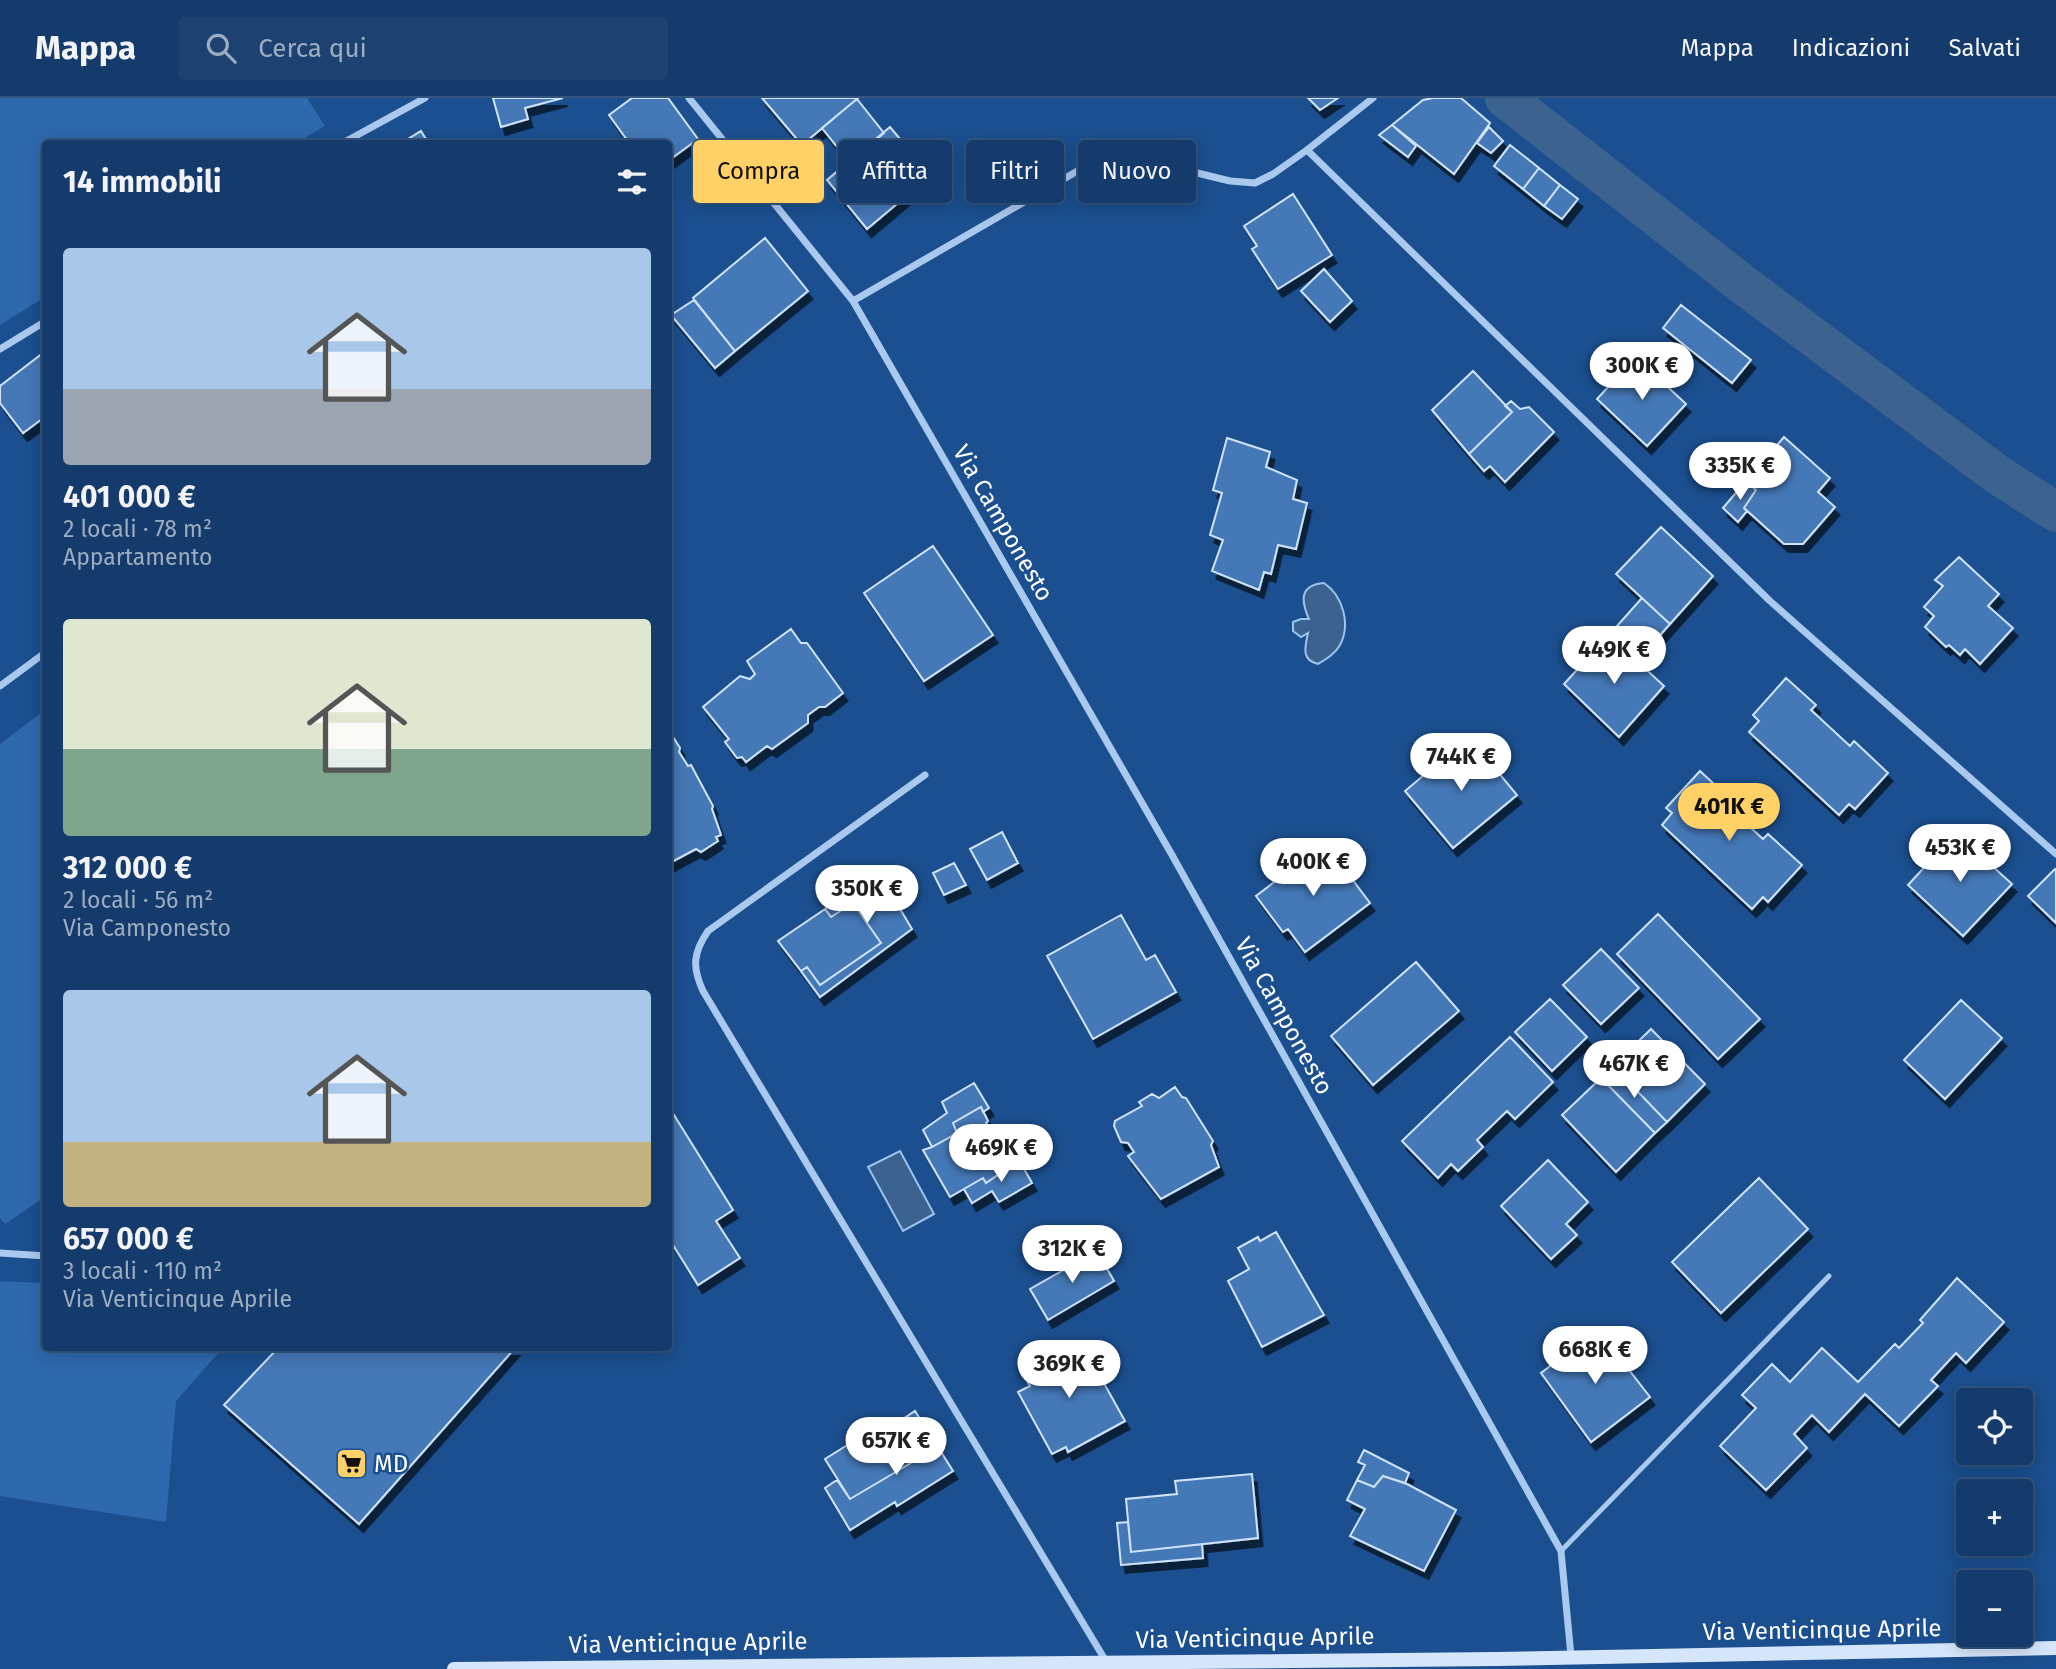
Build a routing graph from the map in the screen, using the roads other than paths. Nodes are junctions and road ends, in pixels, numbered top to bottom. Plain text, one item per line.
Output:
1 (425, 98) edge
2 (690, 98) edge
3 (1373, 98) edge
4 (348, 140) edge
5 (1307, 150) junction
6 (853, 301) junction
7 (42, 323) edge
8 (0, 349) edge
9 (42, 655) edge
10 (0, 686) edge
11 (925, 775) dead end
12 (2056, 854) edge
13 (0, 1253) edge
14 (42, 1256) edge
15 (1829, 1276) dead end
16 (1561, 1551) junction
17 (2056, 1648) edge
18 (1571, 1656) junction
19 (1107, 1663) junction
20 (454, 1669) edge

1 - 4 street
2 - 6 street, Via Camponesto
3 - 5 street
5 - 6 street
5 - 12 street
6 - 16 street, Via Camponesto
7 - 8 street
9 - 10 street
11 - 19 street
13 - 14 street
15 - 16 lane
16 - 18 street, Via Camponesto
17 - 18 main road, Via Venticinque Aprile
18 - 19 main road, Via Venticinque Aprile
19 - 20 main road, Via Venticinque Aprile

